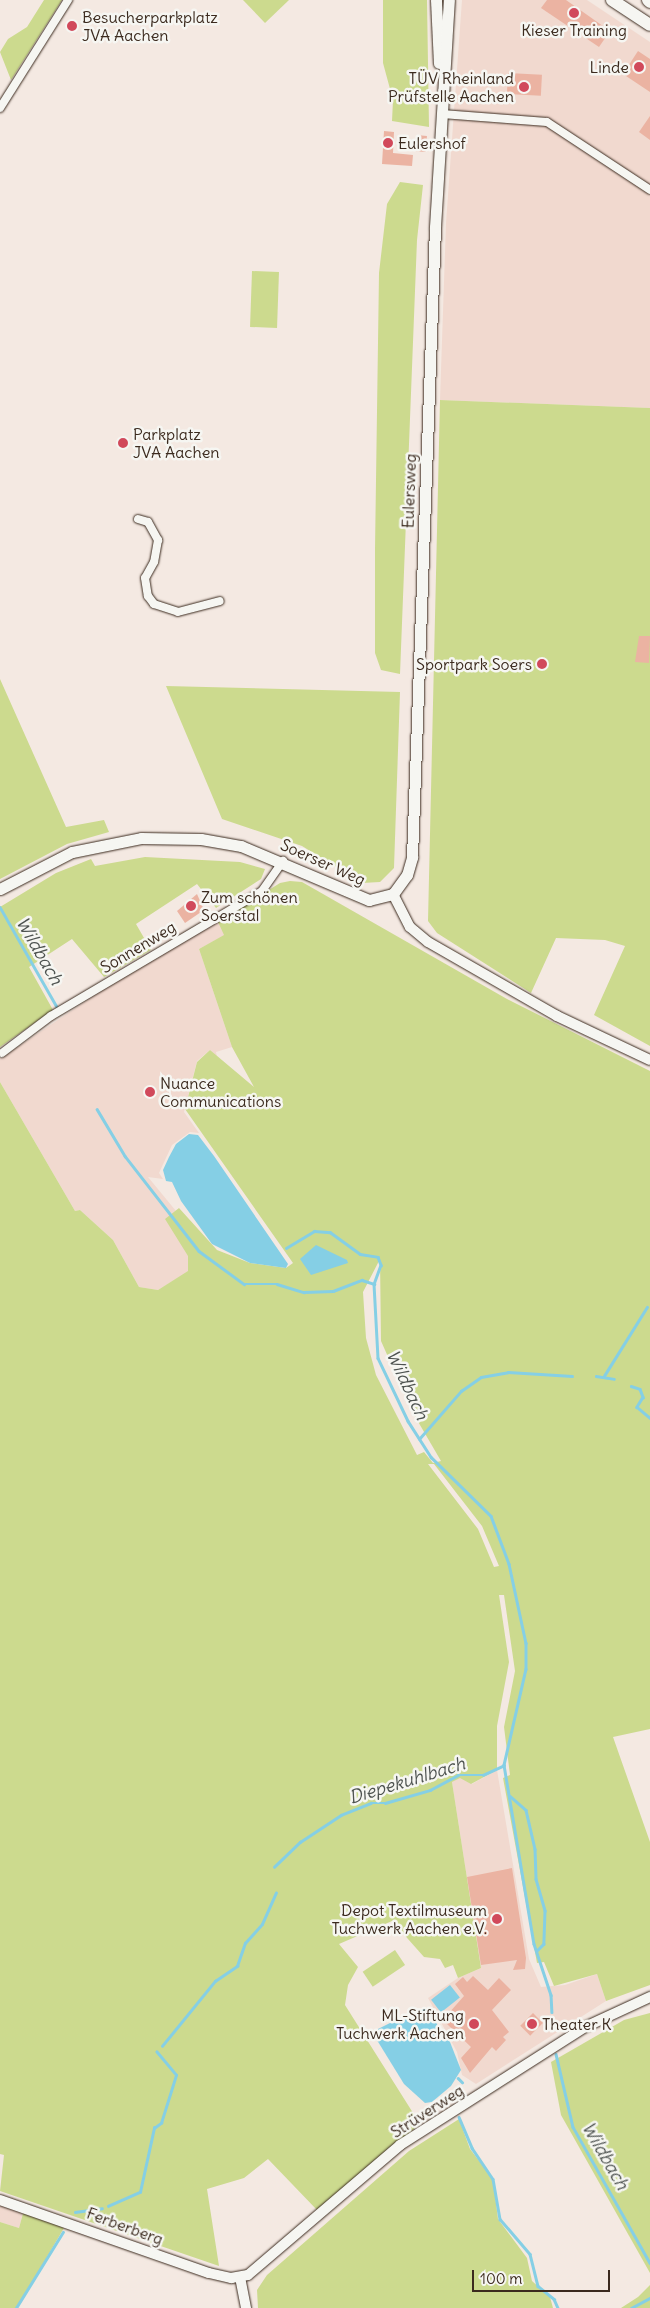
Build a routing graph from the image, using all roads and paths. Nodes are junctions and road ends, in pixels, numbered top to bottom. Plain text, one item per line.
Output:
1 (68, 0) edge
2 (436, 0) edge
3 (449, 0) edge
4 (612, 0) edge
5 (650, 25) edge
6 (442, 84) junction
7 (0, 108) edge
8 (442, 114) junction
9 (650, 190) edge
10 (138, 519) dead end
11 (220, 601) dead end
12 (284, 861) junction
13 (0, 890) edge
14 (393, 894) junction
15 (2, 1053) dead end
16 (650, 1060) edge
17 (650, 1997) edge
18 (0, 2200) edge
19 (240, 2278) junction
20 (246, 2308) edge

1 - 7 street
2 - 6 main road, Eulersweg
3 - 6 main road, Eulersweg
4 - 5 main road
6 - 8 main road, Eulersweg
8 - 9 street
8 - 14 main road, Eulersweg
10 - 11 street
12 - 13 main road, Soerser Weg
12 - 14 main road, Soerser Weg
12 - 15 street, Sonnenweg
14 - 16 street
17 - 19 street, Strüverweg
18 - 19 street, Ferberberg
19 - 20 street

